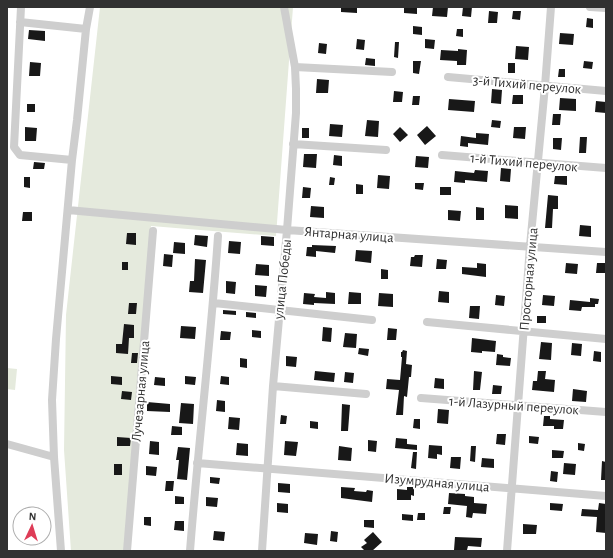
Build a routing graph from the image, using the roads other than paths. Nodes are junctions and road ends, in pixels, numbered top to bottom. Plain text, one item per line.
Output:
1 (21, 7) edge
2 (90, 7) edge
3 (284, 7) edge
4 (552, 7) edge
5 (590, 7) edge
6 (606, 8) edge
7 (20, 22) junction
8 (86, 29) junction
9 (295, 67) junction
10 (392, 72) dead end
11 (448, 77) dead end
12 (546, 86) junction
13 (606, 91) edge
14 (293, 144) junction
15 (386, 150) dead end
16 (442, 155) dead end
17 (72, 160) junction
18 (538, 163) junction
19 (606, 168) edge
20 (68, 210) junction
21 (287, 230) junction
22 (153, 231) dead end
23 (218, 236) dead end
24 (530, 246) junction
25 (606, 252) edge
26 (214, 303) junction
27 (279, 309) junction
28 (372, 320) dead end
29 (427, 322) dead end
30 (524, 331) junction
31 (606, 339) edge
32 (273, 386) junction
33 (366, 394) dead end
34 (421, 398) dead end
35 (518, 406) junction
36 (606, 412) edge
37 (7, 444) edge
38 (54, 457) junction
39 (197, 463) junction
40 (267, 468) junction
41 (512, 489) junction
42 (606, 496) edge
43 (61, 551) edge
44 (127, 551) edge
45 (190, 551) edge
46 (262, 551) edge
47 (507, 551) edge

1 - 7 street
2 - 8 street
3 - 9 street, улица Победы
4 - 12 street, Просторная улица
5 - 6 street
7 - 8 street
7 - 17 street
8 - 17 street
9 - 10 street
9 - 14 street, улица Победы
11 - 12 street, 3-й Тихий переулок
12 - 13 street, 3-й Тихий переулок
12 - 18 street, Просторная улица
14 - 15 street
14 - 21 street, улица Победы
16 - 18 street, 1-й Тихий переулок
17 - 20 street
18 - 19 street, 1-й Тихий переулок
18 - 24 street, Просторная улица
20 - 21 street, Янтарная улица
20 - 38 street
21 - 24 street, Янтарная улица
21 - 27 street, улица Победы
22 - 44 street, Лучезарная улица
23 - 26 street
24 - 25 street, Янтарная улица
24 - 30 street, Просторная улица
26 - 27 street
26 - 39 street
27 - 28 street
27 - 32 street, улица Победы
29 - 30 street
30 - 31 street
30 - 35 street, Просторная улица
32 - 33 street
32 - 40 street, улица Победы
34 - 35 street, 1-й Лазурный переулок
35 - 36 street, 1-й Лазурный переулок
35 - 41 street, Просторная улица
37 - 38 street
38 - 43 street
39 - 40 street, Изумрудная улица
39 - 45 street
40 - 41 street, Изумрудная улица
40 - 46 street, улица Победы
41 - 42 street, Изумрудная улица
41 - 47 street, Просторная улица

